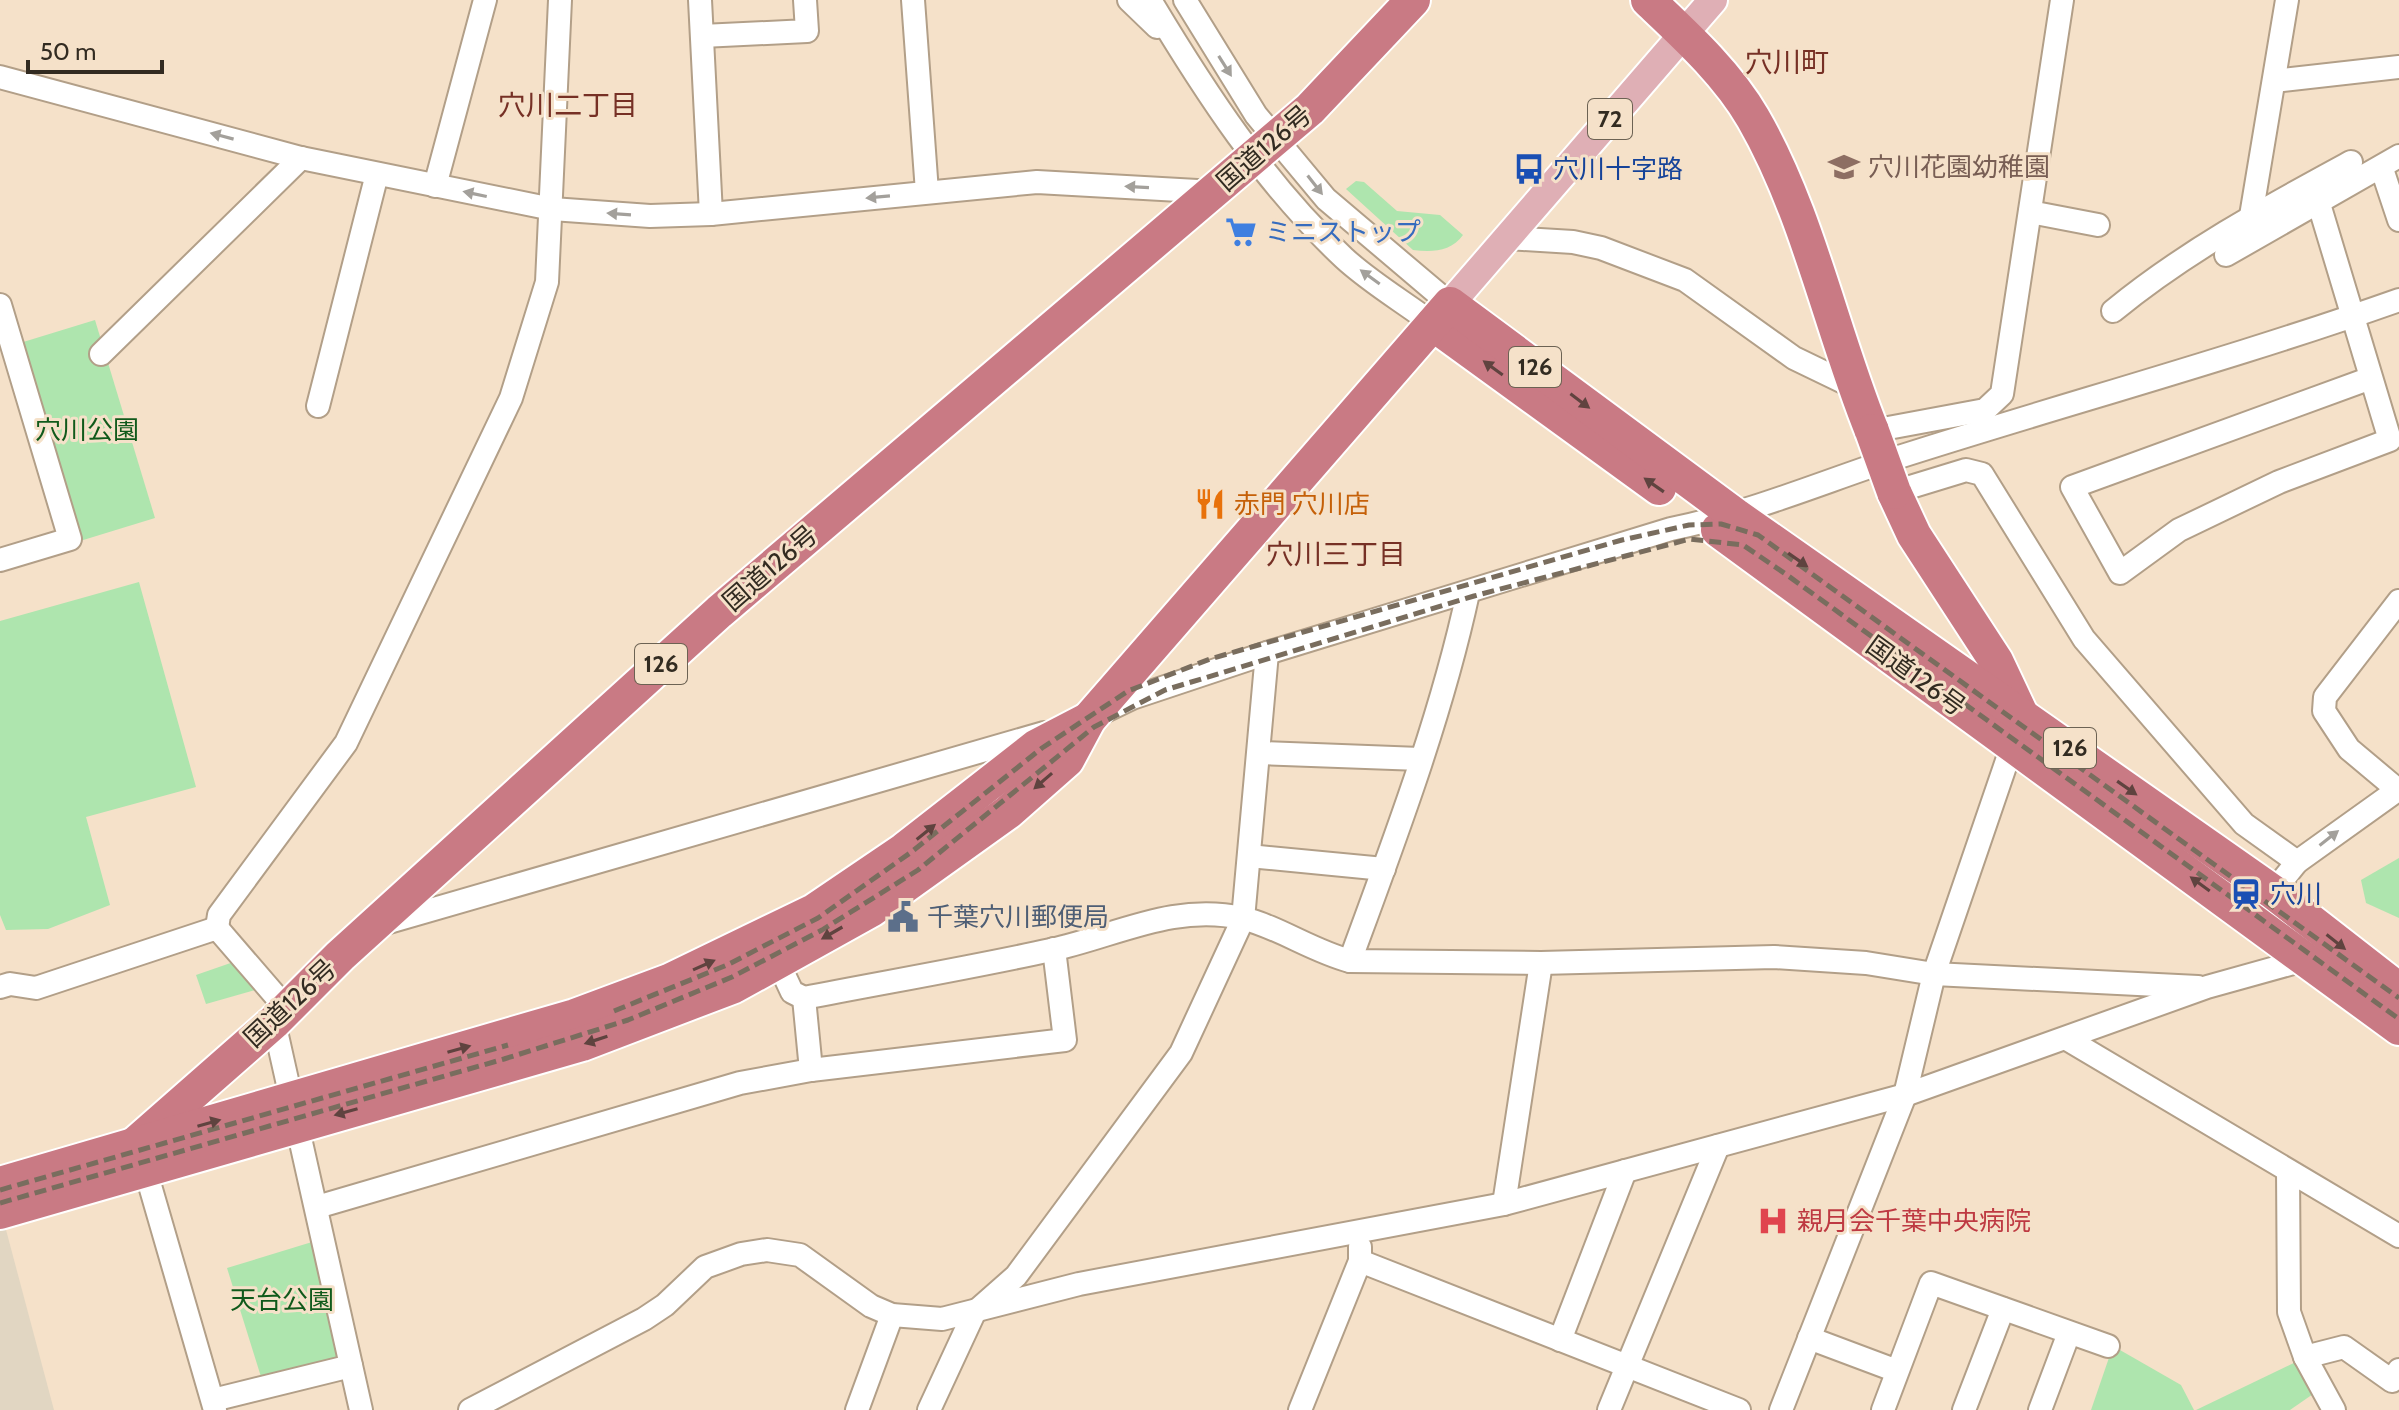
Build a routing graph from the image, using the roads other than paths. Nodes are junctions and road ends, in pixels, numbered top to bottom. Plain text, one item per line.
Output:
1 (485, 0) edge
2 (560, 0) edge
3 (700, 0) edge
4 (805, 0) edge
5 (913, 0) edge
6 (1129, 0) edge
7 (1150, 0) edge
8 (1185, 0) edge
9 (1413, 0) edge
10 (1648, 0) edge
11 (1713, 0) edge
12 (2062, 0) edge
13 (2287, 0) edge
14 (1684, 34) junction
15 (702, 36) junction
16 (1178, 48) junction
17 (2399, 67) edge
18 (0, 77) edge
19 (2274, 81) junction
20 (1264, 148) junction
21 (301, 158) junction
22 (2351, 162) dead end
23 (2390, 163) edge
24 (377, 174) junction
25 (435, 186) junction
26 (927, 192) junction
27 (1215, 192) junction
28 (2319, 204) junction
29 (552, 209) junction
30 (2030, 212) junction
31 (711, 214) junction
32 (2251, 216) junction
33 (2399, 220) edge
34 (2098, 225) dead end
35 (1507, 238) junction
36 (2226, 255) dead end
37 (2399, 300) edge
38 (0, 305) edge
39 (2113, 311) dead end
40 (1442, 314) junction
41 (2353, 316) junction
42 (101, 354) dead end
43 (2371, 378) junction
44 (1854, 387) junction
45 (318, 406) dead end
46 (1872, 431) junction
47 (1894, 492) junction
48 (1721, 518) junction
49 (0, 560) edge
50 (1468, 593) junction
51 (2399, 601) edge
52 (1267, 653) junction
53 (2020, 712) junction
54 (1089, 719) junction
55 (2012, 746) junction
56 (1260, 753) junction
57 (1420, 759) junction
58 (2398, 789) edge
59 (1249, 856) junction
60 (2297, 862) junction
61 (1384, 869) junction
62 (2273, 892) junction
63 (1243, 919) junction
64 (373, 926) junction
65 (217, 928) junction
66 (1054, 949) junction
67 (2304, 960) junction
68 (1350, 961) junction
69 (778, 962) junction
70 (1541, 963) junction
71 (1934, 974) junction
72 (0, 987) edge
73 (2207, 987) junction
74 (2399, 990) edge
75 (804, 998) junction
76 (280, 1015) junction
77 (2399, 1028) edge
78 (2067, 1039) junction
79 (811, 1070) junction
80 (1905, 1095) junction
81 (295, 1113) junction
82 (1718, 1146) junction
83 (141, 1156) junction
84 (1625, 1171) junction
85 (2288, 1171) junction
86 (0, 1184) edge
87 (1504, 1204) junction
88 (317, 1207) junction
89 (0, 1212) edge
90 (1361, 1233) junction
91 (2399, 1236) edge
92 (1360, 1261) junction
93 (2003, 1309) junction
94 (974, 1313) junction
95 (892, 1315) junction
96 (2069, 1333) junction
97 (1809, 1338) junction
98 (1560, 1340) junction
99 (2108, 1346) dead end
100 (2305, 1357) junction
101 (351, 1366) junction
102 (1627, 1366) junction
103 (2399, 1370) edge
104 (1897, 1371) junction
105 (214, 1405) edge
106 (933, 1409) edge
107 (361, 1410) edge
108 (470, 1410) edge
109 (857, 1410) edge
110 (1300, 1410) edge
111 (1609, 1410) edge
112 (1739, 1410) edge
113 (1781, 1410) edge
114 (1883, 1410) edge
115 (1964, 1410) edge
116 (2040, 1410) edge
117 (2334, 1410) edge

1 - 25 street
2 - 29 street
3 - 15 street
4 - 15 street
5 - 26 street
6 - 16 street
7 - 16 street
8 -> 20 street
9 - 20 highway, 国道126号 / 126
10 - 14 highway, 国道126号 / 126
11 - 14 main road, 72
12 - 30 street
13 - 19 street
14 - 35 main road, 72
14 - 44 highway, 国道126号 / 126
15 - 31 street
16 - 20 street
17 - 19 street
21 -> 18 street
19 - 32 street
20 - 27 highway, 国道126号 / 126
20 -> 40 street
40 -> 20 street
21 - 24 street
21 - 42 street
22 - 32 street
23 - 28 street
23 - 33 street
24 - 25 street
24 - 45 street
29 -> 25 street
27 -> 26 street
26 -> 31 street
27 - 64 highway, 国道126号 / 126
28 - 36 street
28 - 41 street
31 -> 29 street
29 - 65 street
30 - 34 street
30 - 46 street
32 - 39 street
35 - 40 main road, 72
35 - 44 street
37 - 41 street
38 - 49 street
40 - 48 highway, 国道126号 / 126
40 - 54 highway, 国道126号 / 126
41 - 43 street
41 - 48 street
43 - 43 street
44 - 46 highway, 国道126号 / 126
46 - 47 highway, 国道126号 / 126, bridge
47 - 53 highway, 国道126号 / 126
47 - 60 street
48 - 50 street
48 -> 53 highway, 国道126号 / 126
48 - 55 highway, 国道126号 / 126
50 - 52 street
50 - 57 street
51 - 58 street
52 - 54 street
52 - 56 street
53 -> 62 highway, 国道126号 / 126
54 - 64 street
54 -> 69 highway, 国道126号 / 126
81 -> 54 highway, 国道126号 / 126
67 -> 55 highway, 国道126号 / 126
55 - 71 street
56 - 57 street
56 - 59 street
57 - 61 street
60 -> 58 street
59 - 61 street
59 - 63 street
60 - 62 street
61 - 68 street
62 -> 74 highway, 国道126号 / 126
63 - 66 street
63 - 68 street
63 - 94 street
64 - 76 highway, 国道126号 / 126
65 - 72 street
65 - 76 street
66 - 75 street
66 - 79 street
67 - 73 street
67 - 77 highway, 国道126号 / 126
68 - 70 street
69 - 75 street
69 -> 81 highway, 国道126号 / 126
70 - 71 street
70 - 87 street
71 - 73 street
71 - 80 street
73 - 78 street
75 - 79 street
76 - 81 street
76 - 83 highway, 国道126号 / 126
78 - 80 street
78 - 85 street
79 - 88 street
80 - 82 street
80 - 97 street
81 - 83 highway, 国道126号 / 126
81 - 88 street
82 - 84 street
82 - 102 street
83 - 86 highway, 国道126号 / 126
83 - 89 highway, 国道126号 / 126
83 - 105 street
84 - 87 street
84 - 98 street
85 - 91 street
85 - 100 street
87 - 90 street
88 - 101 street
90 - 92 street
90 - 94 street
92 - 98 street
92 - 110 street
93 - 96 street
93 - 104 street
93 - 115 street
94 - 95 street
94 - 106 street
95 - 108 street
95 - 109 street
96 - 99 street
96 - 116 street
97 - 104 street
97 - 113 street
98 - 102 street
100 - 103 street
100 - 117 street
101 - 105 street
101 - 107 street
102 - 111 street
102 - 112 street
104 - 114 street

